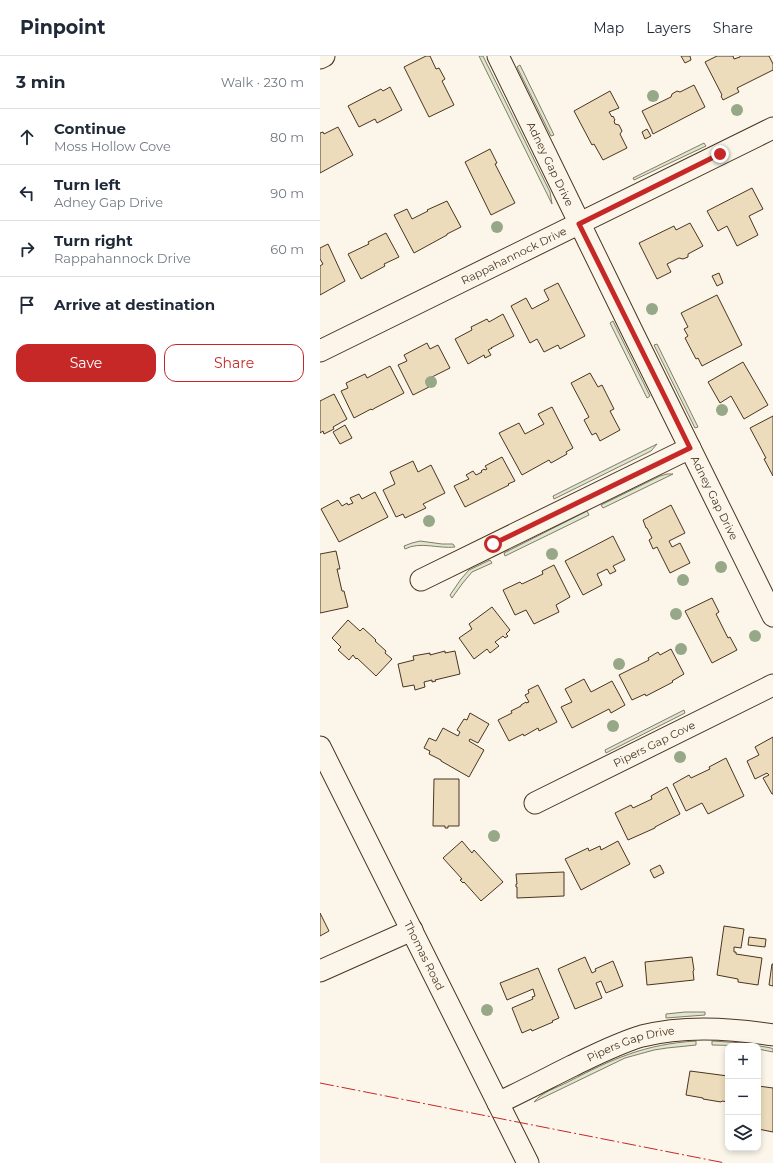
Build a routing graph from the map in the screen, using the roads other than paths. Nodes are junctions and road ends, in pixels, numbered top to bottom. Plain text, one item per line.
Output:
1 (324, 56) edge
2 (498, 56) edge
3 (320, 58) edge
4 (773, 128) edge
5 (579, 224) junction
6 (320, 351) edge
7 (690, 448) junction
8 (421, 580) dead end
9 (773, 616) edge
10 (773, 685) edge
11 (321, 753) edge
12 (535, 803) dead end
13 (412, 930) junction
14 (320, 971) edge
15 (773, 1036) edge
16 (498, 1103) junction
17 (528, 1163) edge

1 - 3 street
2 - 5 street, Adney Gap Drive
4 - 5 street, Rappahannock Drive
5 - 6 street, Rappahannock Drive
5 - 7 street, Adney Gap Drive
7 - 8 street
7 - 9 street, Adney Gap Drive
10 - 12 street, Pipers Gap Cove
11 - 13 street, Thomas Road
13 - 14 street
13 - 16 street, Thomas Road
15 - 16 street, Pipers Gap Drive
16 - 17 street, Thomas Road

